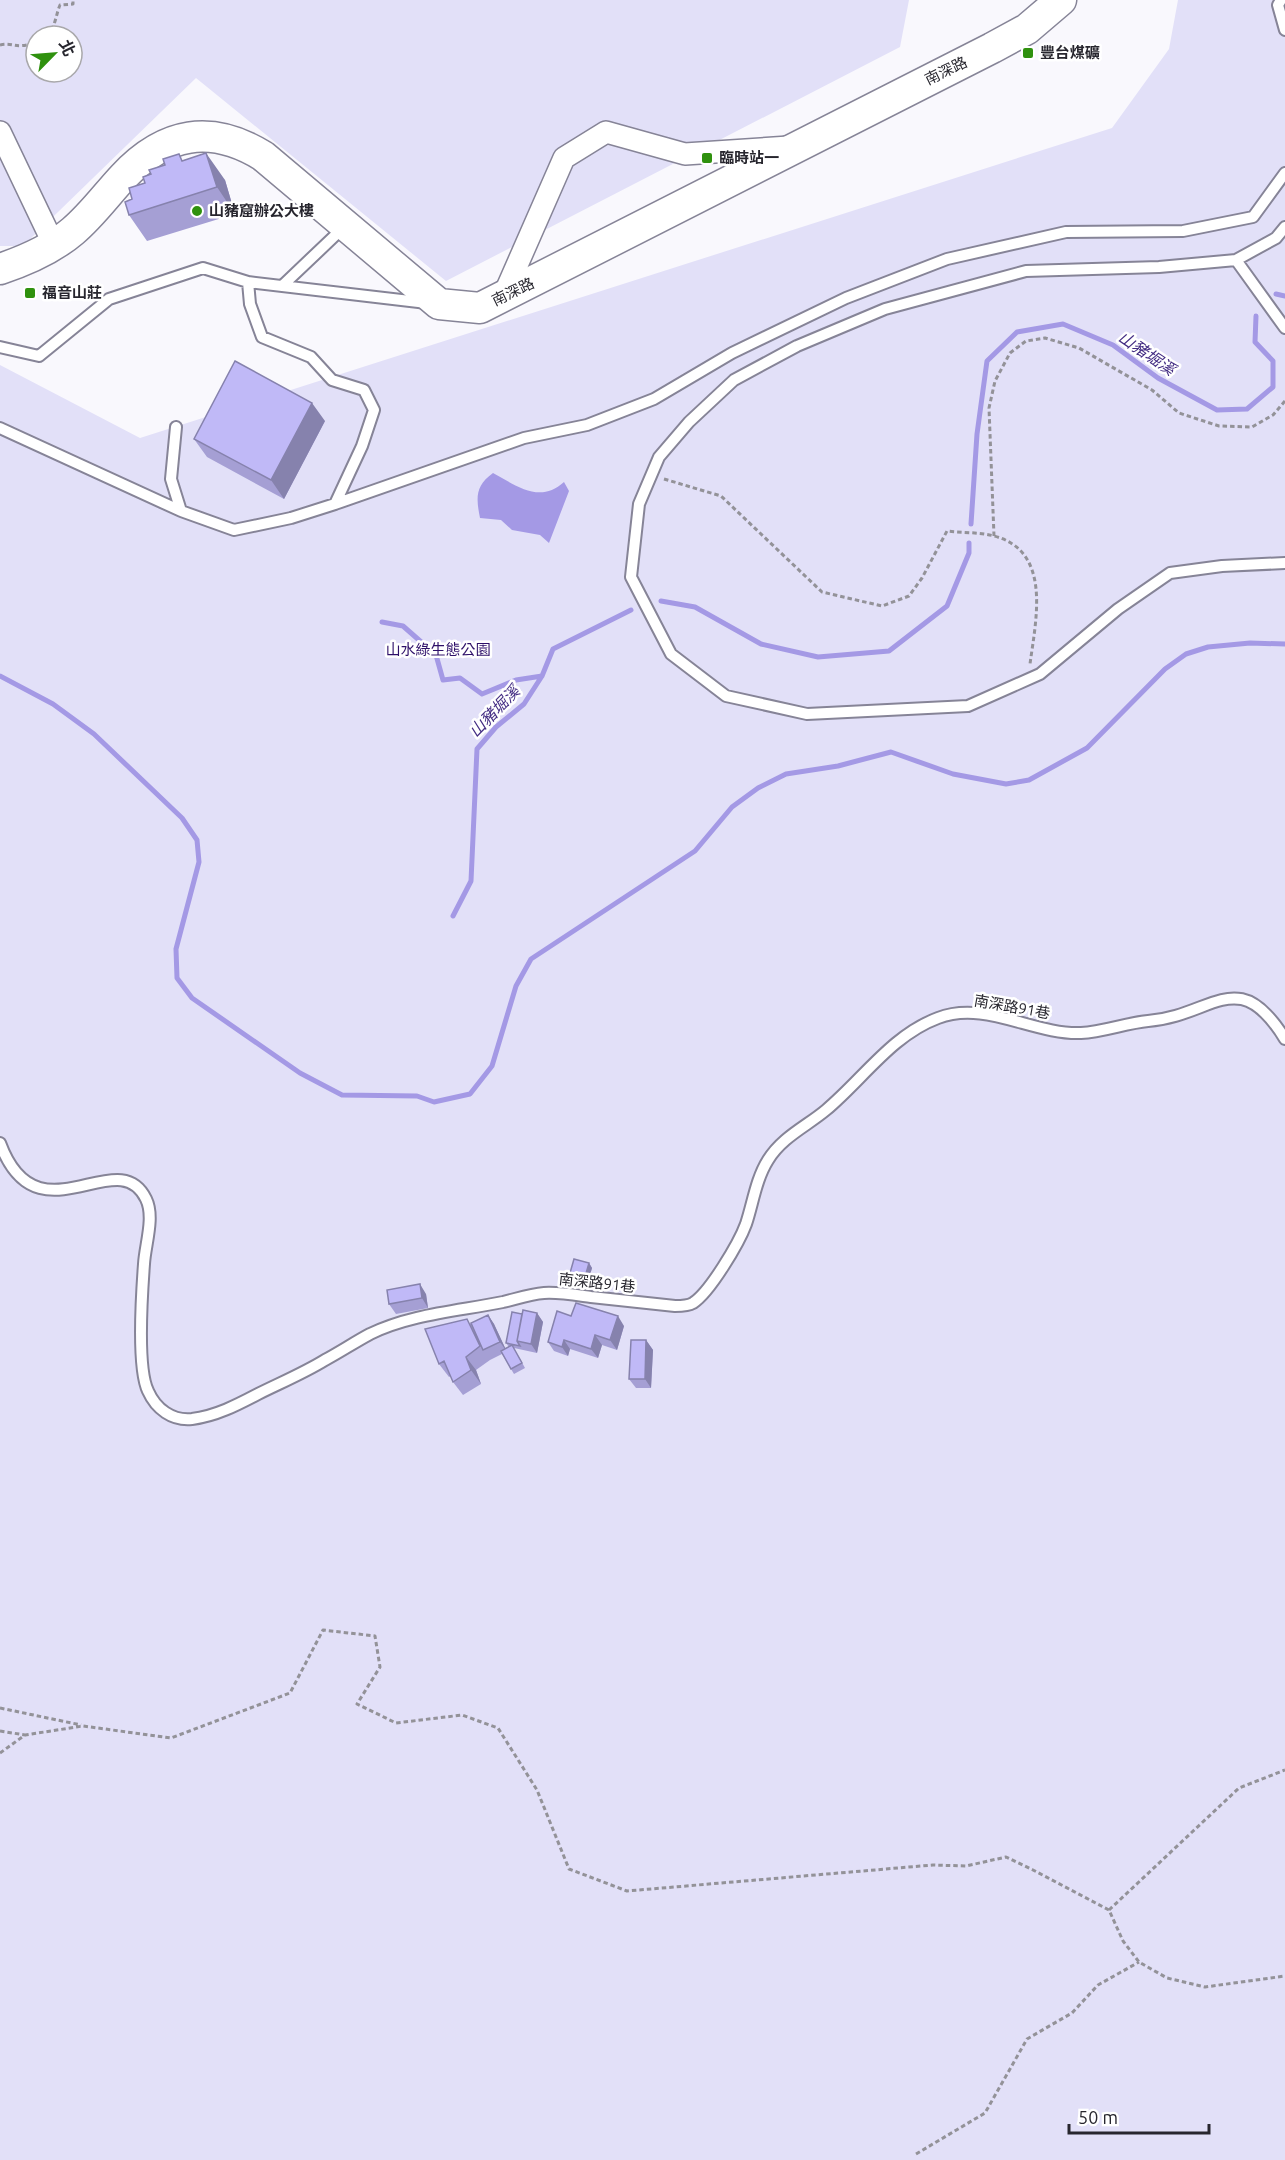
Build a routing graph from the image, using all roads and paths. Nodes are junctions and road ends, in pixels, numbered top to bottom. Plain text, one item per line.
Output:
1 (73, 0) edge
2 (1060, 0) edge
3 (1279, 2) edge
4 (53, 24) edge
5 (1285, 30) edge
6 (0, 45) edge
7 (24, 46) edge
8 (0, 132) edge
9 (799, 146) junction
10 (1285, 173) edge
11 (344, 226) junction
12 (1285, 227) edge
13 (54, 245) junction
14 (1236, 261) junction
15 (0, 269) edge
16 (248, 282) junction
17 (282, 286) junction
18 (503, 297) junction
19 (439, 304) junction
20 (1285, 328) edge
21 (0, 346) edge
22 (1285, 401) edge
23 (176, 427) dead end
24 (0, 428) edge
25 (651, 475) junction
26 (335, 504) junction
27 (181, 511) junction
28 (994, 536) junction
29 (1285, 563) edge
30 (1028, 680) junction
31 (1285, 1039) edge
32 (0, 1143) edge
33 (0, 1708) edge
34 (83, 1726) junction
35 (0, 1731) edge
36 (25, 1735) junction
37 (0, 1753) edge
38 (1285, 1770) edge
39 (1109, 1910) junction
40 (1139, 1962) junction
41 (1285, 1976) edge
42 (916, 2154) dead end

1 - 4 path
2 - 9 main road, 南深路
3 - 5 lane
6 - 7 path
8 - 13 street
9 - 18 main road, 南深路
9 - 18 street
10 - 26 lane
11 - 13 main road
11 - 17 lane
11 - 19 main road
12 - 14 lane
13 - 15 main road
14 - 20 lane
14 - 25 lane
16 - 17 lane
16 - 21 lane
16 - 26 lane
17 - 19 lane
18 - 19 main road, 南深路
22 - 28 path
23 - 27 lane
24 - 27 lane
25 - 28 path
25 - 30 lane
26 - 27 lane
28 - 30 path
29 - 30 lane
31 - 32 lane, 南深路91巷
33 - 34 path
34 - 36 path
34 - 39 path
35 - 36 path
36 - 37 path
38 - 39 path
39 - 40 path
40 - 41 path
40 - 42 path

